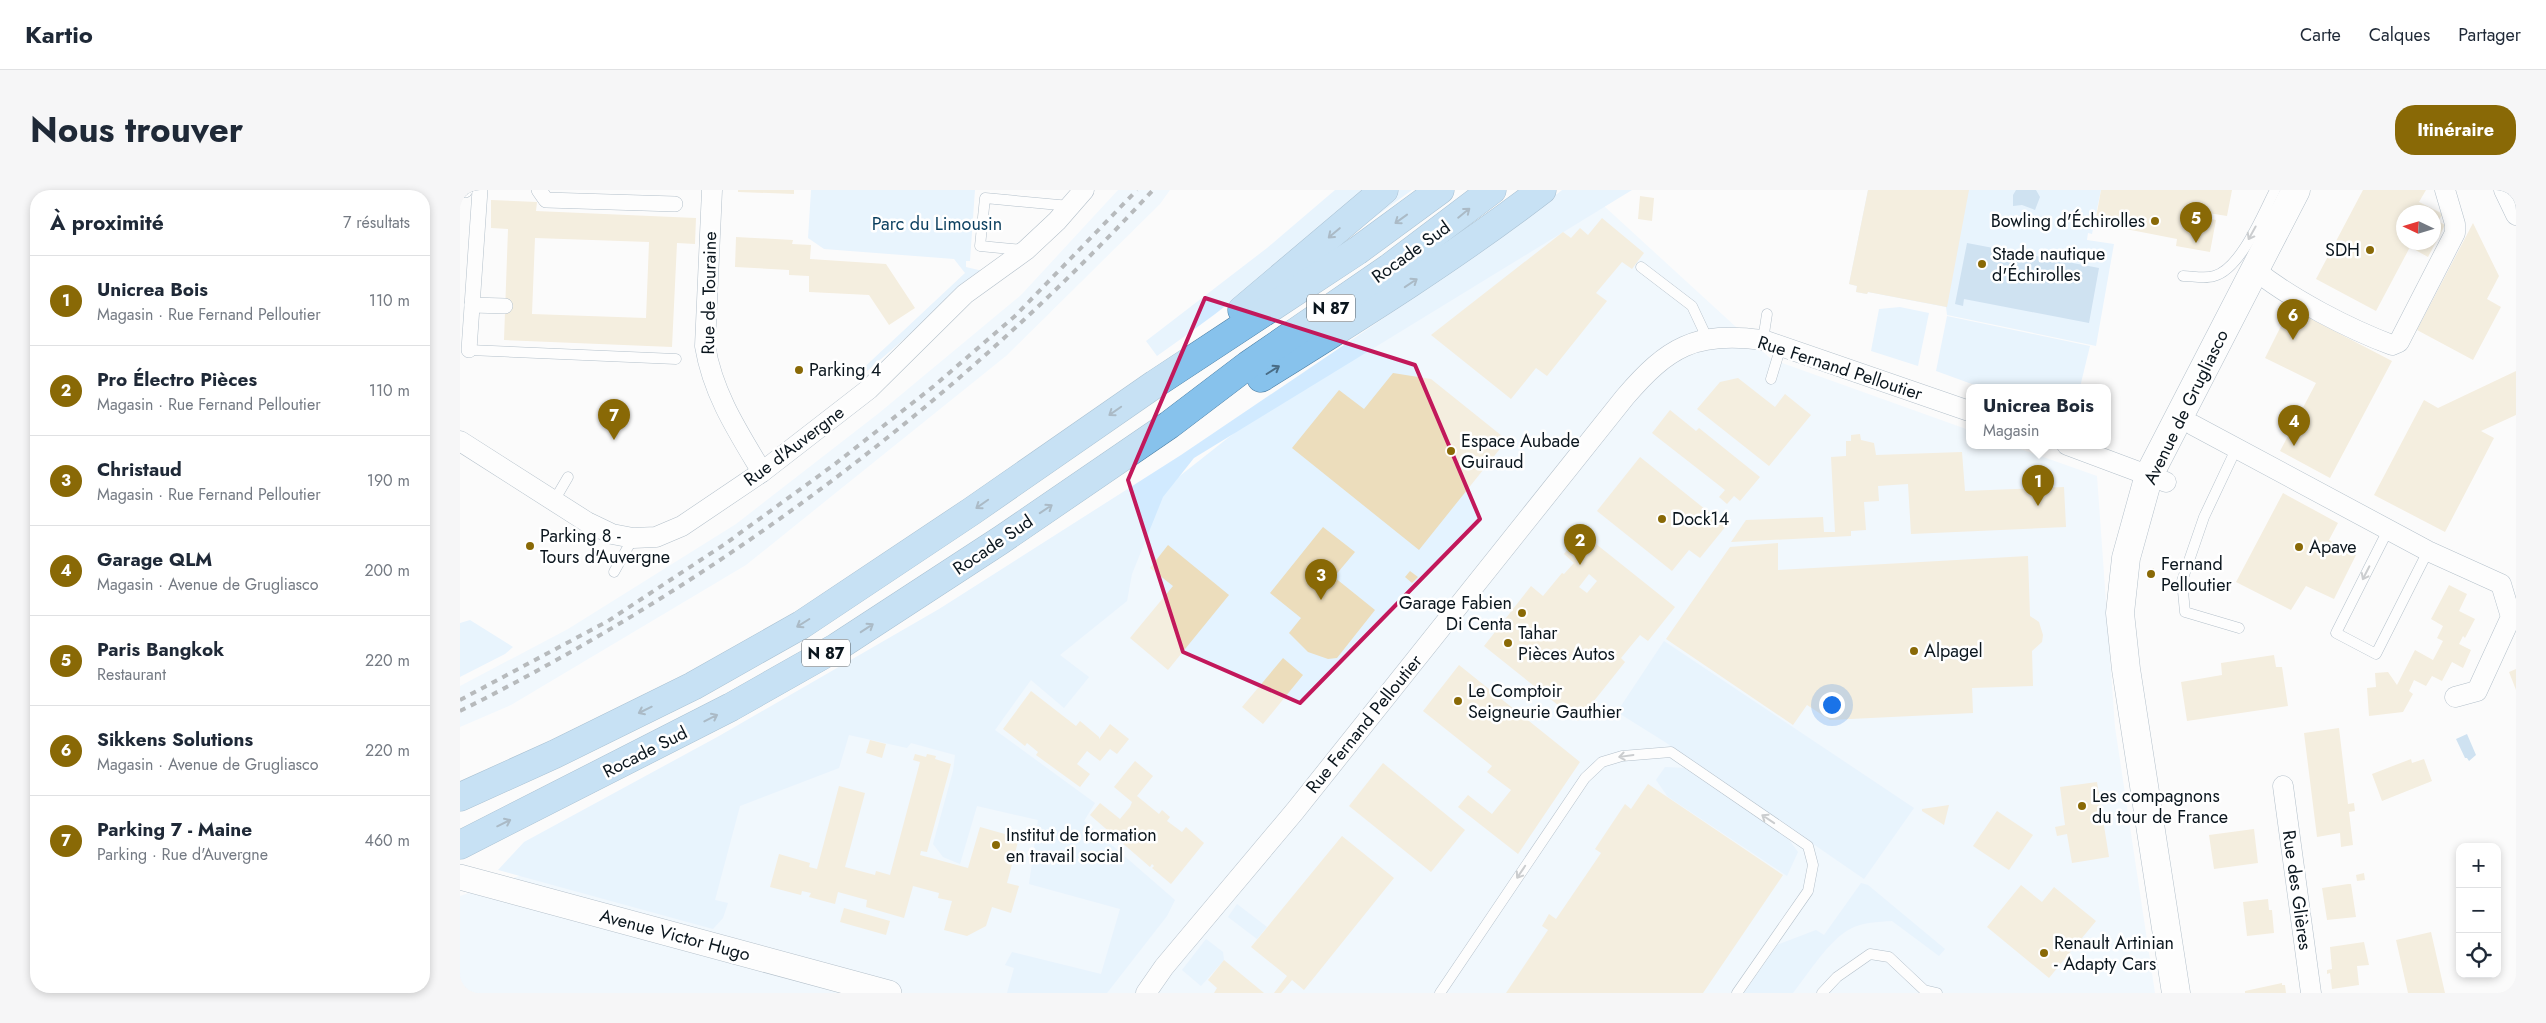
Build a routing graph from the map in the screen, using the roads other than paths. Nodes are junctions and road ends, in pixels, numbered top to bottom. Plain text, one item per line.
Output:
1 (460, 190) edge
2 (465, 190) edge
3 (480, 190) edge
4 (539, 190) edge
5 (712, 190) edge
6 (1084, 190) edge
7 (1384, 190) edge
8 (1440, 190) edge
9 (1492, 190) edge
10 (1542, 190) edge
11 (2276, 190) edge
12 (2296, 190) edge
13 (2316, 190) edge
14 (2445, 190) edge
15 (2504, 190) edge
16 (675, 204) dead end
17 (1070, 206) junction
18 (2516, 215) edge
19 (1026, 250) junction
20 (1641, 267) dead end
21 (2183, 276) dead end
22 (2261, 276) junction
23 (472, 305) junction
24 (505, 306) dead end
25 (1767, 314) dead end
26 (1708, 340) junction
27 (1772, 343) junction
28 (469, 350) joint
29 (676, 359) dead end
30 (1771, 379) dead end
31 (1155, 384) junction
32 (1966, 410) edge
33 (1170, 425) junction
34 (2193, 425) junction
35 (460, 441) edge
36 (2237, 447) junction
37 (2078, 449) edge
38 (762, 472) junction
39 (568, 477) dead end
40 (2158, 479) junction
41 (554, 501) junction
42 (2388, 530) junction
43 (633, 538) junction
44 (2428, 551) junction
45 (614, 572) dead end
46 (2239, 628) dead end
47 (2455, 697) dead end
48 (555, 754) junction
49 (460, 785) edge
50 (2283, 786) dead end
51 (460, 797) edge
52 (460, 845) edge
53 (460, 877) edge
54 (889, 993) edge
55 (1146, 993) edge
56 (1440, 993) edge
57 (1737, 993) edge
58 (1822, 993) edge
59 (1937, 993) edge
60 (2176, 993) edge
61 (2311, 993) edge

1 - 2 street
3 - 23 street
4 - 16 street
5 - 38 street, Rue de Touraine
6 - 17 street, Rue d'Auvergne
7 -> 31 highway
8 -> 31 highway, Rocade Sud / N 87
33 -> 9 highway, Rocade Sud / N 87
33 -> 10 highway
11 -> 21 lane
12 - 22 main road, Avenue de Grugliasco
13 - 22 main road, Avenue de Grugliasco
14 - 22 street
15 - 18 street
17 - 19 street, Rue d'Auvergne
17 - 19 lane
19 - 38 street, Rue d'Auvergne
20 - 26 lane
22 - 34 main road, Avenue de Grugliasco
22 - 40 main road, Avenue de Grugliasco
23 - 24 street
23 - 28 street
25 - 27 lane
26 - 27 street, Rue Fernand Pelloutier
26 - 55 street, Rue Fernand Pelloutier
27 - 30 lane
27 - 32 street, Rue Fernand Pelloutier
28 - 29 lane
31 -> 48 highway, Rocade Sud / N 87
52 -> 33 highway, Rocade Sud / N 87
34 - 36 street, Avenue de Grugliasco
34 - 40 main road, Avenue de Grugliasco
35 - 41 street, Rue d'Auvergne
36 - 42 street, Avenue de Grugliasco
36 - 46 lane
37 - 40 street
38 - 43 street, Rue d'Auvergne
39 - 41 lane
40 - 60 main road, Avenue de Grugliasco
41 - 43 street, Rue d'Auvergne
42 - 44 street, Avenue de Grugliasco
42 -> 44 lane
43 - 45 lane
44 - 47 street, Avenue de Grugliasco
48 - 49 highway
48 - 51 highway, Rocade Sud / N 87
50 - 61 street, Rue des Glières
53 - 54 street, Avenue Victor Hugo
57 -> 56 lane
58 - 59 lane

